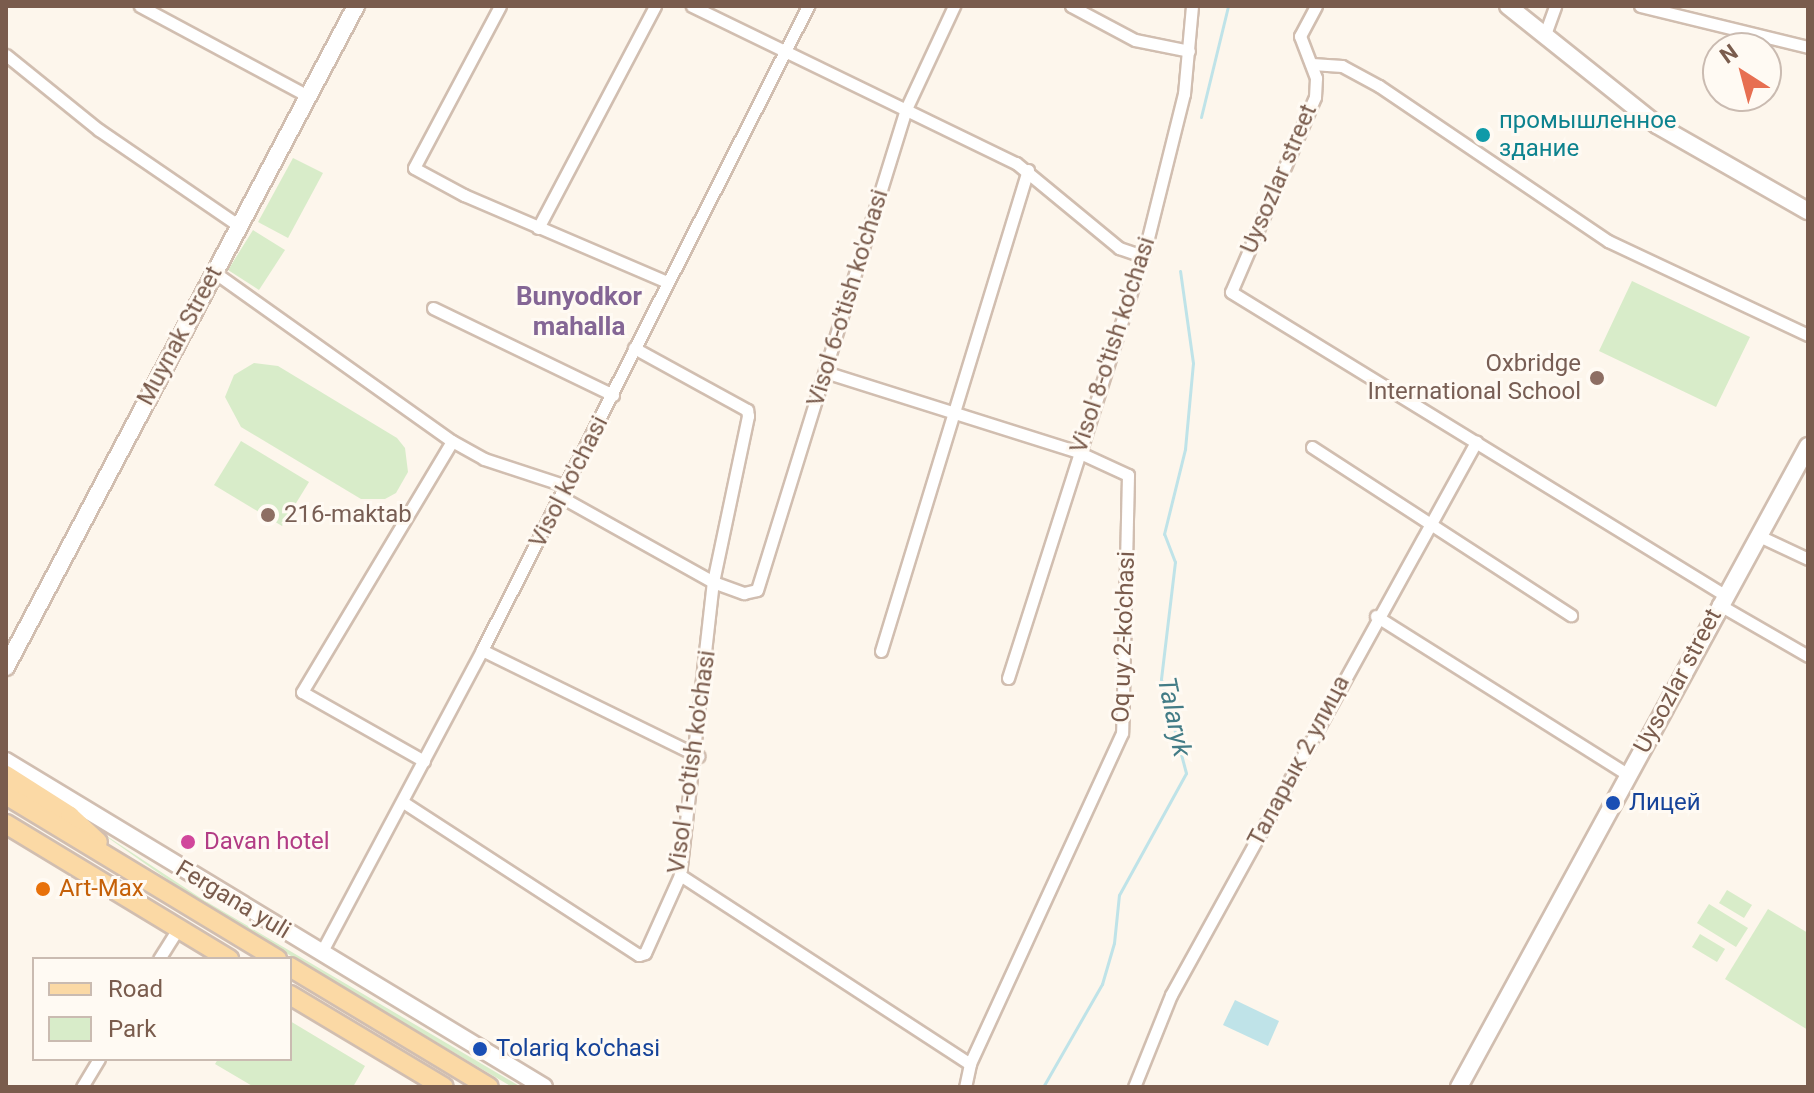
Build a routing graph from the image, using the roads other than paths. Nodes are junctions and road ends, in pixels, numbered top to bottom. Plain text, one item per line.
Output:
1 (140, 6) edge
2 (356, 6) edge
3 (500, 6) edge
4 (655, 6) edge
5 (692, 6) edge
6 (808, 6) edge
7 (954, 6) edge
8 (1071, 6) edge
9 (1192, 6) edge
10 (1316, 6) edge
11 (1508, 6) edge
12 (1555, 6) edge
13 (1640, 6) edge
14 (1544, 37) junction
15 (1808, 47) edge
16 (785, 50) junction
17 (1189, 51) junction
18 (6, 55) edge
19 (1312, 64) junction
20 (308, 96) junction
21 (906, 109) junction
22 (1028, 170) junction
23 (1808, 211) edge
24 (239, 226) junction
25 (538, 228) junction
26 (1142, 256) junction
27 (214, 272) junction
28 (665, 281) junction
29 (433, 308) dead end
30 (1808, 335) edge
31 (634, 348) junction
32 (825, 372) junction
33 (613, 395) junction
34 (953, 413) junction
35 (452, 441) junction
36 (1476, 442) junction
37 (1808, 446) edge
38 (1312, 447) dead end
39 (1078, 452) junction
40 (1802, 470) edge
41 (564, 492) junction
42 (1427, 524) junction
43 (1757, 535) junction
44 (1808, 559) edge
45 (713, 582) junction
46 (1721, 599) junction
47 (1571, 615) dead end
48 (1376, 616) junction
49 (482, 650) junction
50 (881, 651) dead end
51 (1808, 656) edge
52 (6, 667) edge
53 (1008, 678) dead end
54 (698, 756) junction
55 (6, 761) edge
56 (424, 761) junction
57 (6, 775) edge
58 (1628, 775) junction
59 (6, 795) edge
60 (403, 802) junction
61 (6, 824) edge
62 (123, 866) junction
63 (680, 875) junction
64 (178, 928) junction
65 (321, 953) junction
66 (160, 957) edge
67 (226, 957) edge
68 (274, 957) edge
69 (292, 968) edge
70 (292, 996) edge
71 (98, 1061) edge
72 (970, 1064) junction
73 (441, 1086) edge
74 (82, 1087) edge
75 (489, 1087) edge
76 (544, 1087) edge
77 (965, 1087) edge
78 (1134, 1087) edge
79 (1459, 1087) edge

1 - 20 street
2 - 20 street, Muynak Street
3 - 25 street
4 - 25 street
5 - 16 street
6 - 16 street, Visol ko'chasi
7 - 21 street, Visol 6-o'tish ko'chasi
8 - 17 street
9 - 17 street, Visol 8-o'tish ko'chasi
10 - 19 street, Uysozlar street
11 - 14 street
12 - 14 street
13 - 15 street
14 - 23 street
16 - 21 street
16 - 28 street, Visol ko'chasi
17 - 26 street, Visol 8-o'tish ko'chasi
18 - 24 street
19 - 30 street
19 - 36 street, Uysozlar street
20 - 24 street, Muynak Street
21 - 22 street
21 - 32 street, Visol 6-o'tish ko'chasi
22 - 26 street
22 - 34 street
24 - 27 street, Muynak Street
25 - 28 street
26 - 39 street, Visol 8-o'tish ko'chasi
27 - 35 street
27 - 52 street, Muynak Street
28 - 31 street, Visol ko'chasi
29 - 33 street
31 - 33 street, Visol ko'chasi
31 - 45 street, Visol 1-o'tish ko'chasi
32 - 34 street, Oq uy 2-ko'chasi
32 - 45 street, Visol 6-o'tish ko'chasi
33 - 41 street, Visol ko'chasi
34 - 39 street, Oq uy 2-ko'chasi
34 - 50 street
35 - 41 street
35 - 56 street
36 - 42 street, Таларык 2 улица
36 - 46 street
37 - 40 street, Uysozlar street
38 - 42 street
39 - 53 street, Visol 8-o'tish ko'chasi
39 - 72 street, Oq uy 2-ko'chasi
40 - 43 street, Uysozlar street
41 - 45 street
41 - 49 street, Visol ko'chasi
42 - 47 street
42 - 48 street, Таларык 2 улица
43 - 44 street
43 - 46 street, Uysozlar street
45 - 54 street, Visol 1-o'tish ko'chasi
46 - 51 street
46 - 58 street, Uysozlar street
48 - 58 street
48 - 78 street, Таларык 2 улица
49 - 54 street
49 - 56 street, Visol ko'chasi
54 - 63 street, Visol 1-o'tish ko'chasi
55 - 65 street, Fergana yuli
56 - 60 street, Visol ko'chasi
57 - 62 main road
58 - 79 street, Uysozlar street
59 - 62 main road, Fergana yuli
60 - 63 street, Visol 1-o'tish ko'chasi
60 - 65 street, Visol ko'chasi
61 - 64 main road
62 - 68 main road, Fergana yuli
63 - 72 street
64 - 66 street
64 - 67 main road
65 - 76 street, Fergana yuli
69 - 75 main road, Fergana yuli
70 - 73 main road
71 - 74 street
72 - 77 street, Oq uy 2-ko'chasi

